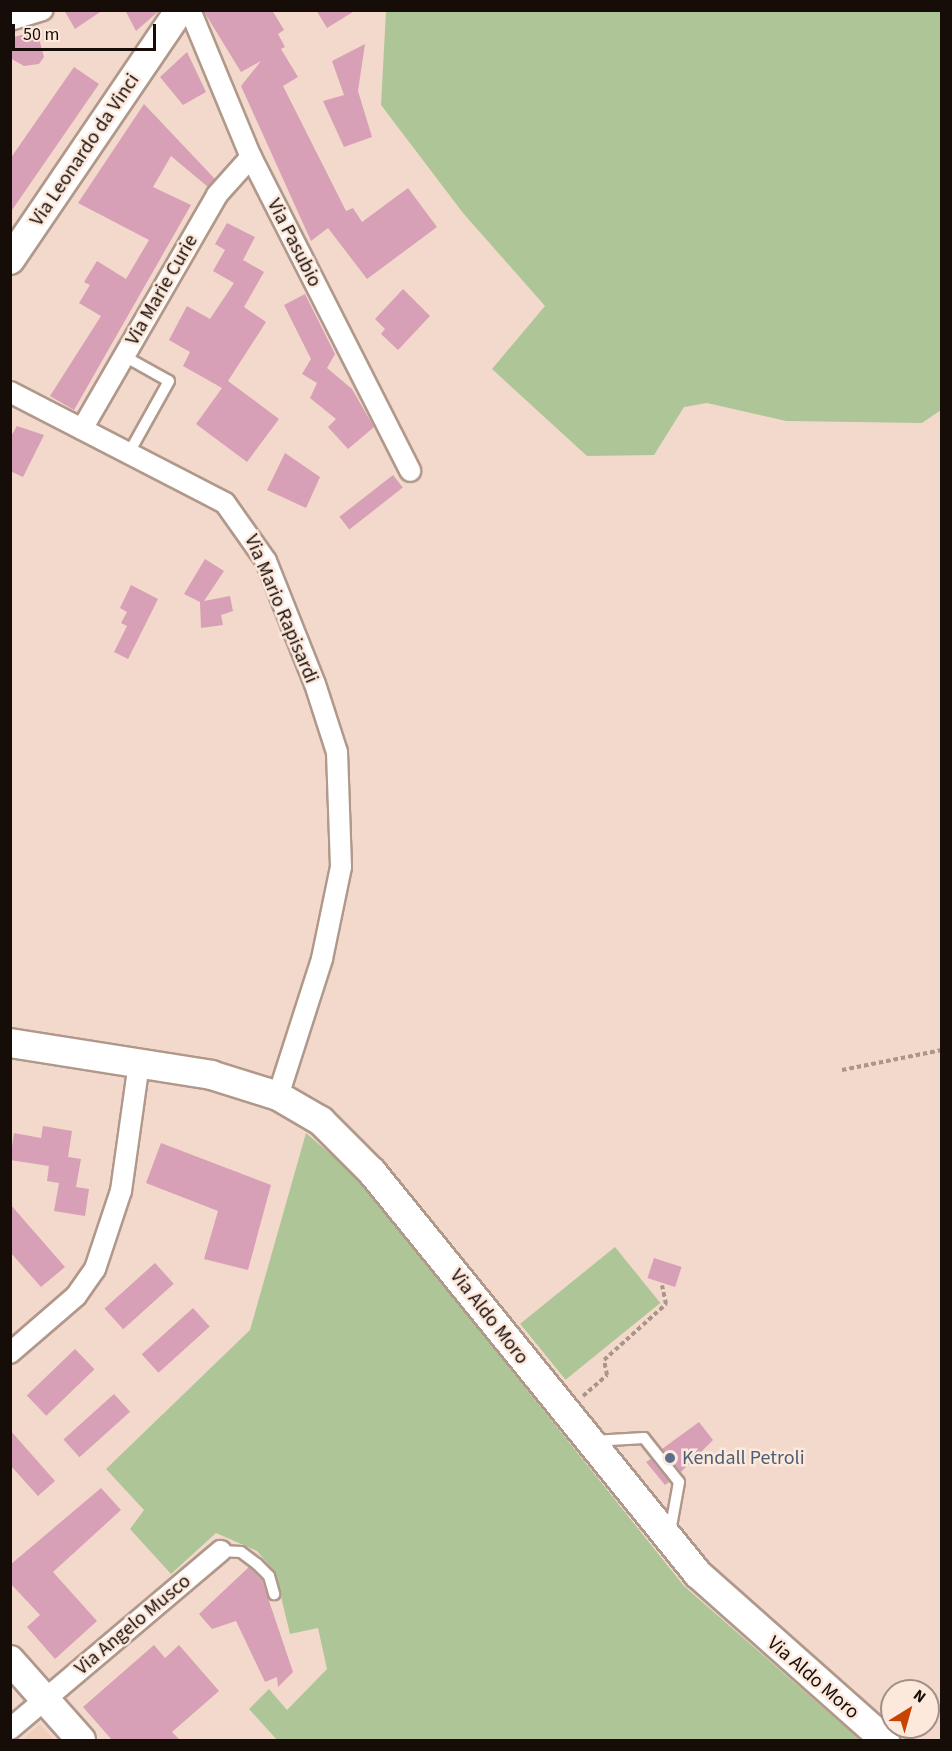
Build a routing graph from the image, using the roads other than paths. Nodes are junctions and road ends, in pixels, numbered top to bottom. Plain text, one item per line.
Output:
1 (43, 10) edge
2 (180, 10) edge
3 (190, 10) edge
4 (10, 20) edge
5 (250, 158) junction
6 (10, 261) edge
7 (124, 356) junction
8 (10, 392) edge
9 (82, 429) junction
10 (129, 453) junction
11 (410, 471) dead end
12 (10, 1043) edge
13 (139, 1063) junction
14 (279, 1096) junction
15 (10, 1353) edge
16 (589, 1441) junction
17 (669, 1539) junction
18 (221, 1551) joint
19 (274, 1594) dead end
20 (10, 1660) edge
21 (45, 1699) junction
22 (10, 1730) edge
23 (81, 1740) edge
24 (885, 1740) edge

1 - 4 street
2 - 6 main road, Via Leonardo da Vinci
3 - 5 street, Via Pasubio
5 - 7 street, Via Marie Curie
5 - 11 street, Via Pasubio
7 - 9 street, Via Marie Curie
7 - 10 lane
8 - 9 street, Via Mario Rapisardi
9 - 10 street, Via Mario Rapisardi
10 - 14 street, Via Mario Rapisardi
12 - 13 main road, Via Aldo Moro
13 - 14 main road, Via Aldo Moro
13 - 15 street
14 - 16 main road, Via Aldo Moro
16 - 17 main road, Via Aldo Moro
16 - 17 lane
17 - 24 main road, Via Aldo Moro
18 - 19 lane
18 - 21 street, Via Angelo Musco
20 - 21 main road
21 - 22 street, Via Angelo Musco
21 - 23 main road

